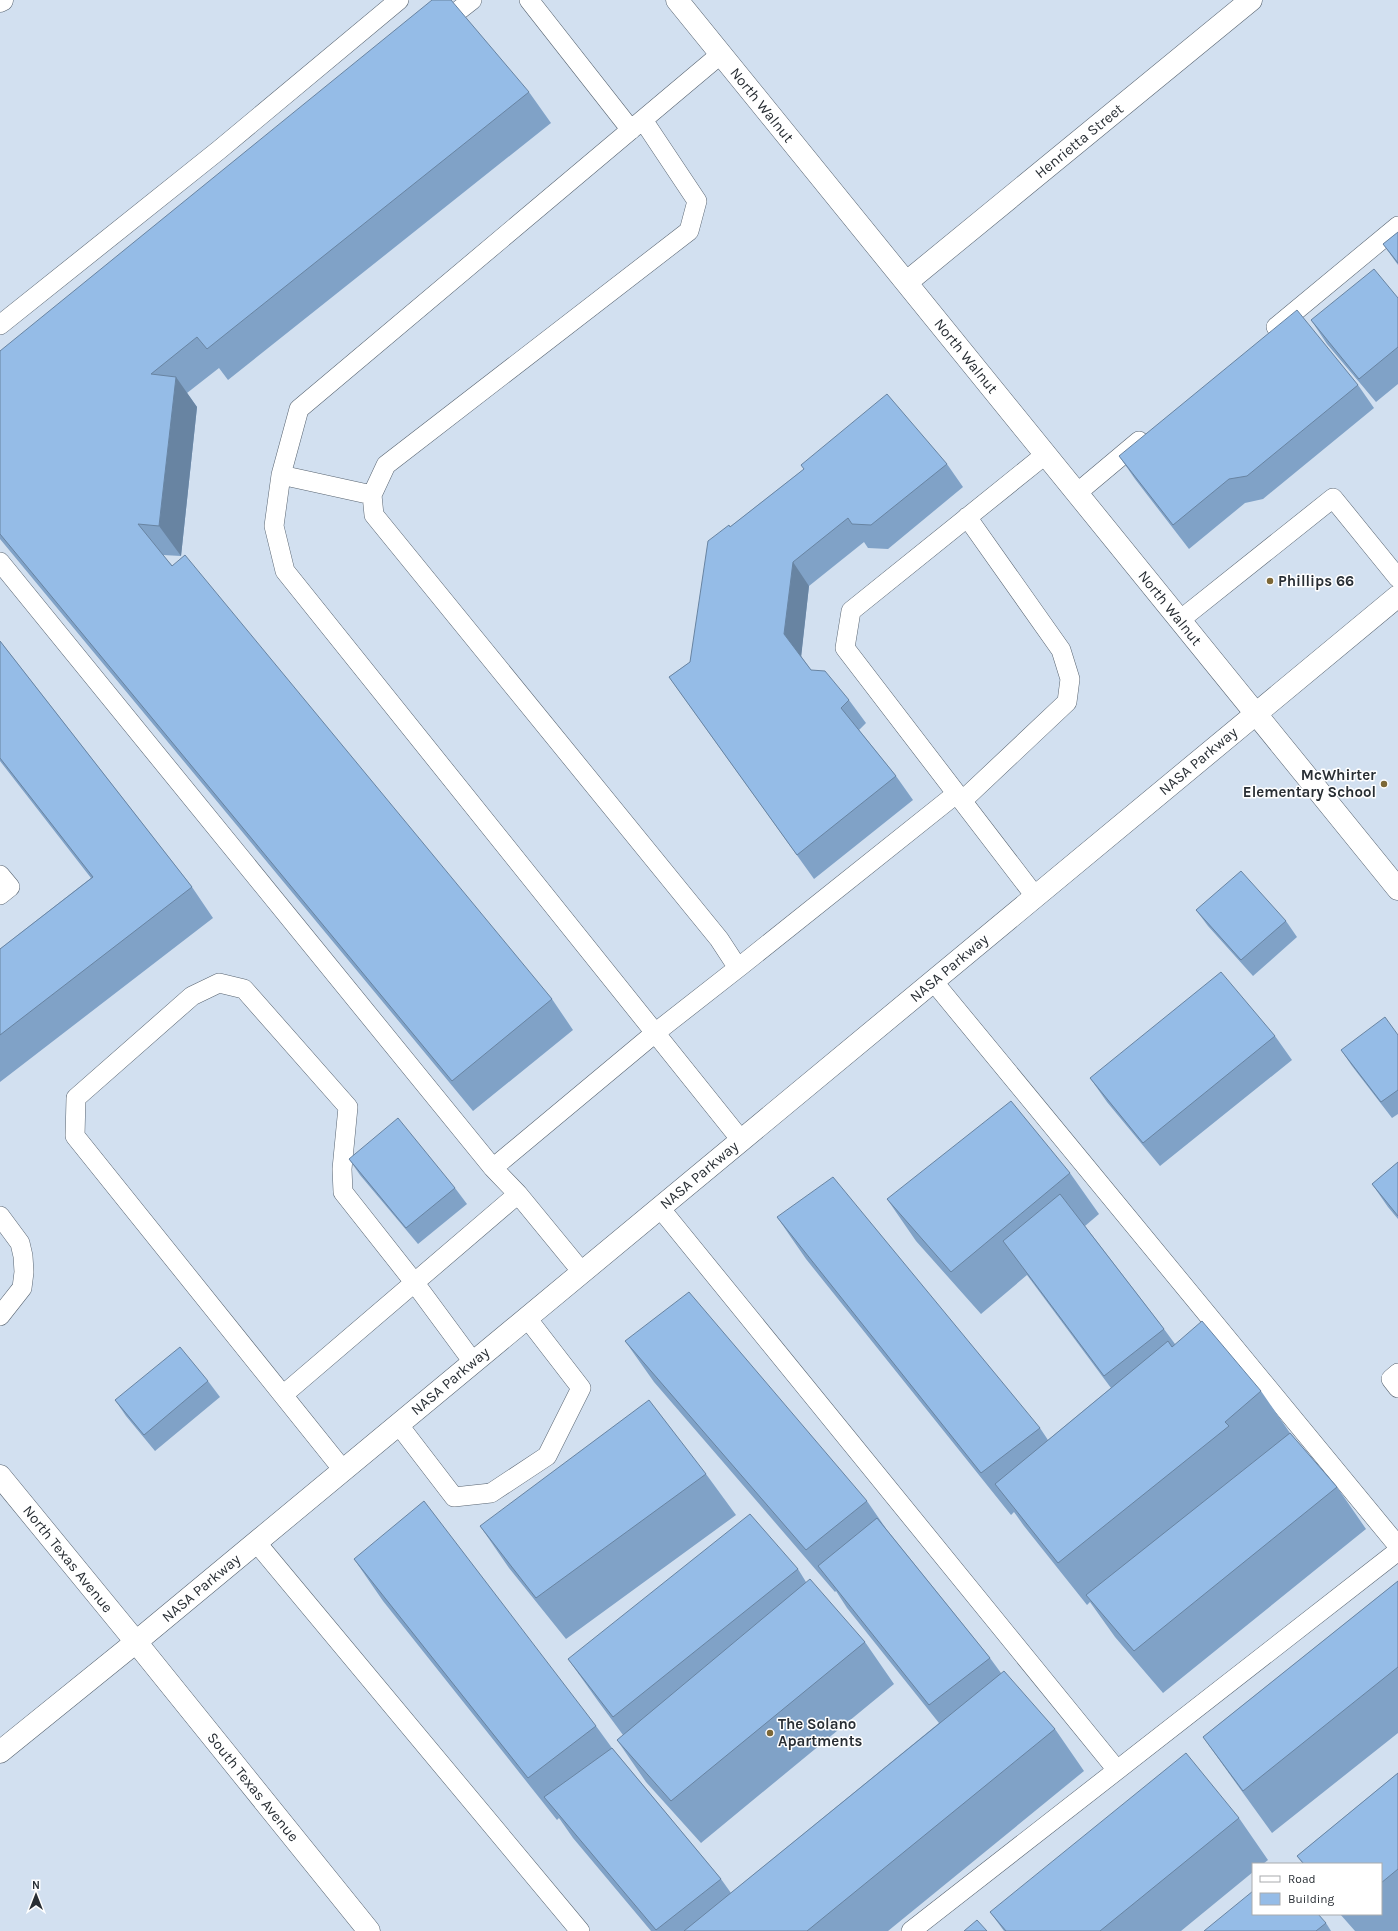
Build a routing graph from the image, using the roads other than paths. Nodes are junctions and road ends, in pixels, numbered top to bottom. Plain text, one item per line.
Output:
1 (399, 0) edge
2 (472, 0) edge
3 (529, 0) edge
4 (677, 0) edge
5 (1251, 0) edge
6 (429, 35) edge
7 (721, 54) junction
8 (637, 125) junction
9 (1398, 226) edge
10 (906, 282) junction
11 (0, 325) edge
12 (1265, 337) edge
13 (1150, 432) edge
14 (1046, 454) junction
15 (281, 475) junction
16 (1077, 493) junction
17 (372, 495) junction
18 (968, 517) junction
19 (0, 562) edge
20 (1398, 578) edge
21 (1398, 596) edge
22 (1180, 620) junction
23 (1256, 713) junction
24 (959, 798) junction
25 (0, 875) edge
26 (1398, 888) edge
27 (0, 896) edge
28 (1035, 896) junction
29 (738, 968) junction
30 (933, 981) junction
31 (655, 1033) junction
32 (741, 1140) junction
33 (493, 1168) junction
34 (518, 1194) junction
35 (660, 1208) junction
36 (0, 1216) edge
37 (582, 1272) junction
38 (414, 1282) junction
39 (0, 1316) edge
40 (527, 1318) junction
41 (474, 1362) junction
42 (1398, 1373) edge
43 (1398, 1388) edge
44 (283, 1395) junction
45 (398, 1424) junction
46 (343, 1470) junction
47 (0, 1476) edge
48 (256, 1542) junction
49 (1398, 1546) edge
50 (1398, 1551) edge
51 (136, 1642) junction
52 (0, 1752) edge
53 (1117, 1770) junction
54 (369, 1931) edge
55 (580, 1931) edge
56 (911, 1931) edge

1 - 11 lane
2 - 6 lane
3 - 8 lane
4 - 7 street, North Walnut
5 - 10 street, Henrietta Street
7 - 8 lane
7 - 10 street, North Walnut
8 - 15 lane
8 - 17 lane
9 - 12 lane
10 - 14 street, North Walnut
13 - 16 lane
14 - 16 street, North Walnut
14 - 18 lane
15 - 17 lane
15 - 31 lane
16 - 22 street, North Walnut
17 - 29 lane
18 - 24 lane
18 - 24 lane
19 - 33 lane
20 - 22 lane
21 - 23 street, NASA Parkway
22 - 23 street, North Walnut
23 - 26 street, North Walnut
23 - 28 street, NASA Parkway
24 - 28 lane
24 - 29 lane
25 - 27 lane
28 - 30 street, NASA Parkway
29 - 31 lane
30 - 32 street, NASA Parkway
30 - 49 lane
31 - 32 lane
31 - 33 lane
32 - 35 street, NASA Parkway
33 - 34 lane
34 - 37 lane
34 - 38 lane
35 - 37 street, NASA Parkway
35 - 53 lane
36 - 39 lane
37 - 40 street, NASA Parkway
38 - 41 lane
38 - 44 lane
38 - 44 lane
40 - 41 street, NASA Parkway
40 - 45 lane
41 - 45 street, NASA Parkway
42 - 43 lane
44 - 46 lane
45 - 46 street, NASA Parkway
46 - 48 street, NASA Parkway
47 - 51 street, North Texas Avenue
48 - 51 street, NASA Parkway
48 - 55 lane
50 - 53 lane
51 - 52 street, NASA Parkway
51 - 54 street, South Texas Avenue
53 - 56 lane

